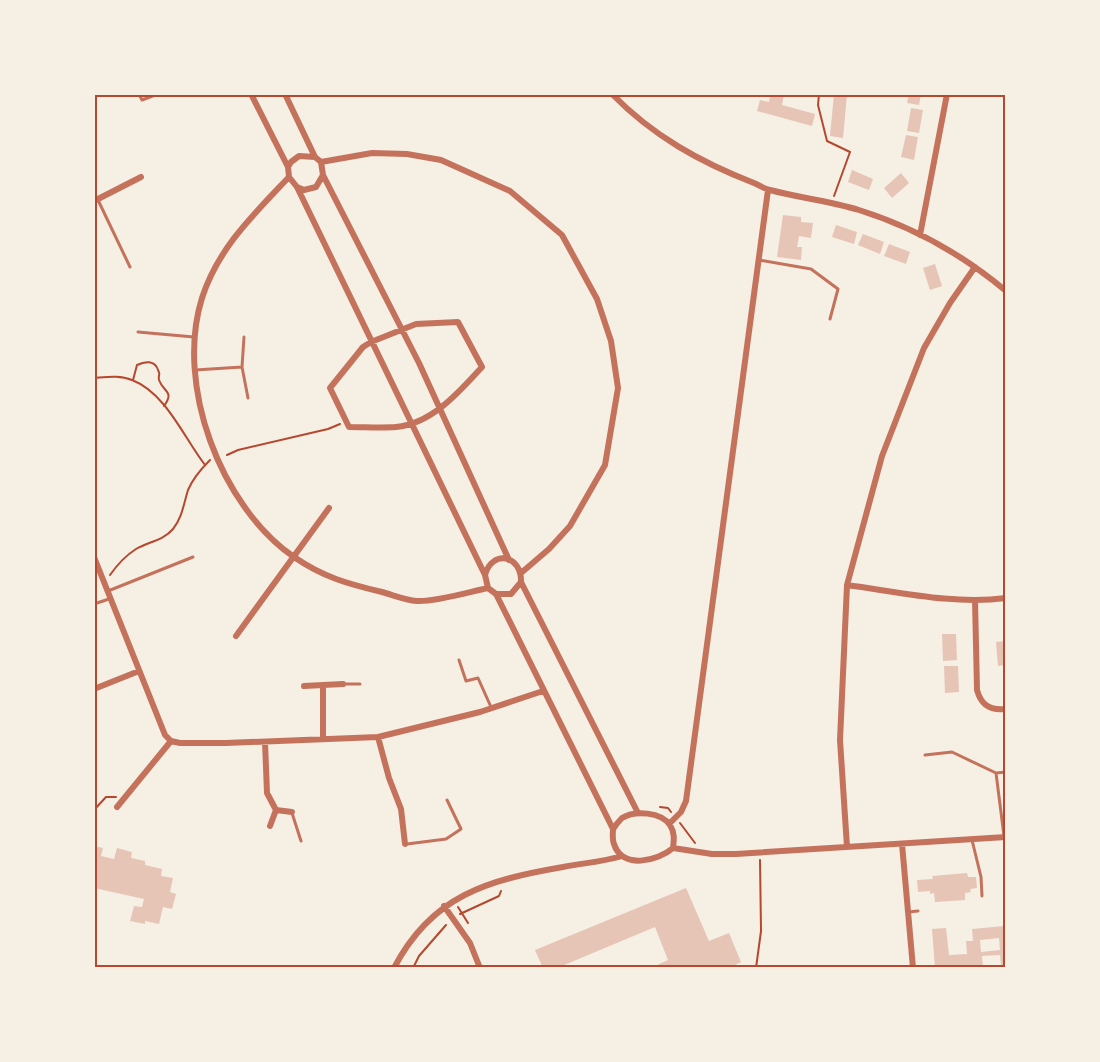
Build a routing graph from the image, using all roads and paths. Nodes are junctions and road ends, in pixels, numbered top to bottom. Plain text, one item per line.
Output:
1 (139, 94) edge
2 (158, 94) edge
3 (251, 94) edge
4 (285, 94) edge
5 (612, 94) edge
6 (819, 94) edge
7 (947, 94) edge
8 (318, 159) junction
9 (288, 167) junction
10 (323, 175) junction
11 (141, 177) dead end
12 (289, 177) junction
13 (297, 187) junction
14 (768, 190) junction
15 (96, 201) edge
16 (832, 202) junction
17 (920, 235) junction
18 (759, 260) junction
19 (129, 267) dead end
20 (975, 267) junction
21 (1005, 291) edge
22 (830, 319) dead end
23 (401, 328) junction
24 (138, 332) dead end
25 (196, 337) junction
26 (244, 337) dead end
27 (371, 342) junction
28 (242, 367) junction
29 (195, 370) junction
30 (94, 378) edge
31 (134, 380) junction
32 (248, 398) dead end
33 (164, 406) junction
34 (440, 409) junction
35 (346, 420) junction
36 (412, 423) junction
37 (217, 458) junction
38 (204, 465) junction
39 (329, 508) dead end
40 (94, 557) edge
41 (193, 557) dead end
42 (293, 557) junction
43 (509, 560) junction
44 (521, 573) junction
45 (485, 575) junction
46 (104, 582) junction
47 (521, 582) junction
48 (847, 585) junction
49 (488, 588) junction
50 (496, 594) junction
51 (109, 595) junction
52 (1005, 598) edge
53 (975, 600) junction
54 (94, 604) edge
55 (236, 636) dead end
56 (459, 660) dead end
57 (139, 671) junction
58 (343, 684) joint
59 (360, 684) dead end
60 (323, 685) junction
61 (304, 686) dead end
62 (94, 689) edge
63 (543, 691) junction
64 (491, 708) junction
65 (1005, 709) edge
66 (378, 737) junction
67 (323, 740) junction
68 (171, 741) junction
69 (265, 742) junction
70 (925, 755) dead end
71 (1005, 772) edge
72 (996, 773) junction
73 (125, 796) junction
74 (447, 800) dead end
75 (654, 806) dead end
76 (117, 807) dead end
77 (94, 810) edge
78 (276, 810) junction
79 (292, 812) joint
80 (638, 813) junction
81 (676, 818) junction
82 (669, 824) junction
83 (270, 826) dead end
84 (613, 829) junction
85 (1005, 837) edge
86 (972, 840) junction
87 (301, 842) dead end
88 (695, 843) dead end
89 (405, 844) joint
90 (902, 844) junction
91 (847, 847) junction
92 (673, 848) junction
93 (760, 852) junction
94 (622, 856) junction
95 (982, 896) dead end
96 (444, 906) junction
97 (918, 911) dead end
98 (908, 912) junction
99 (394, 968) edge
100 (480, 968) edge
101 (756, 968) edge
102 (913, 968) edge

1 - 2 lane
3 - 9 street
4 - 8 street
5 - 14 street
6 - 16 path
7 - 17 street
8 - 9 street
8 - 10 street
8 - 44 street
9 - 12 street
10 - 13 street
10 - 23 street
11 - 15 street
12 - 13 street
12 - 25 street
13 - 27 street
14 - 16 street
14 - 18 street
15 - 19 lane
16 - 17 street
17 - 20 street
18 - 22 lane
18 - 81 street
20 - 21 street
20 - 48 street
23 - 27 street
23 - 34 street
23 - 34 street
24 - 25 lane
25 - 29 street
26 - 28 lane
27 - 35 street
27 - 36 street
28 - 29 lane
28 - 32 lane
29 - 37 street
30 - 31 path
31 - 33 path
31 - 33 path
33 - 38 path
34 - 36 street
34 - 43 street
35 - 36 street
35 - 37 path
36 - 45 street
37 - 38 path
37 - 42 street
38 - 46 path
39 - 42 street
40 - 46 street
41 - 51 lane
42 - 49 street
42 - 55 street
43 - 44 street
43 - 45 street
44 - 47 street
45 - 49 street
46 - 51 street
47 - 50 street
47 - 80 street
48 - 53 street
48 - 91 street
49 - 50 street
50 - 63 street
51 - 54 lane
51 - 57 street
52 - 53 street
53 - 65 street
56 - 64 lane
57 - 62 street
57 - 68 street
58 - 59 lane
58 - 60 street
60 - 61 street
60 - 67 street
63 - 64 street
63 - 84 street
64 - 66 street
66 - 67 street
66 - 89 street
67 - 69 street
68 - 69 street
68 - 73 street
69 - 78 street
70 - 72 lane
71 - 72 lane
72 - 85 lane
73 - 76 street
73 - 77 path
74 - 89 lane
75 - 81 path
78 - 79 street
78 - 83 street
79 - 87 lane
80 - 82 street
80 - 84 street
81 - 82 street
81 - 88 path
82 - 92 street
84 - 94 street
85 - 86 street
86 - 90 street
86 - 95 lane
90 - 91 street
90 - 98 street
91 - 93 street
92 - 93 street
92 - 94 street
93 - 101 path
94 - 96 street
96 - 99 street
96 - 100 street
97 - 98 lane
98 - 102 street

